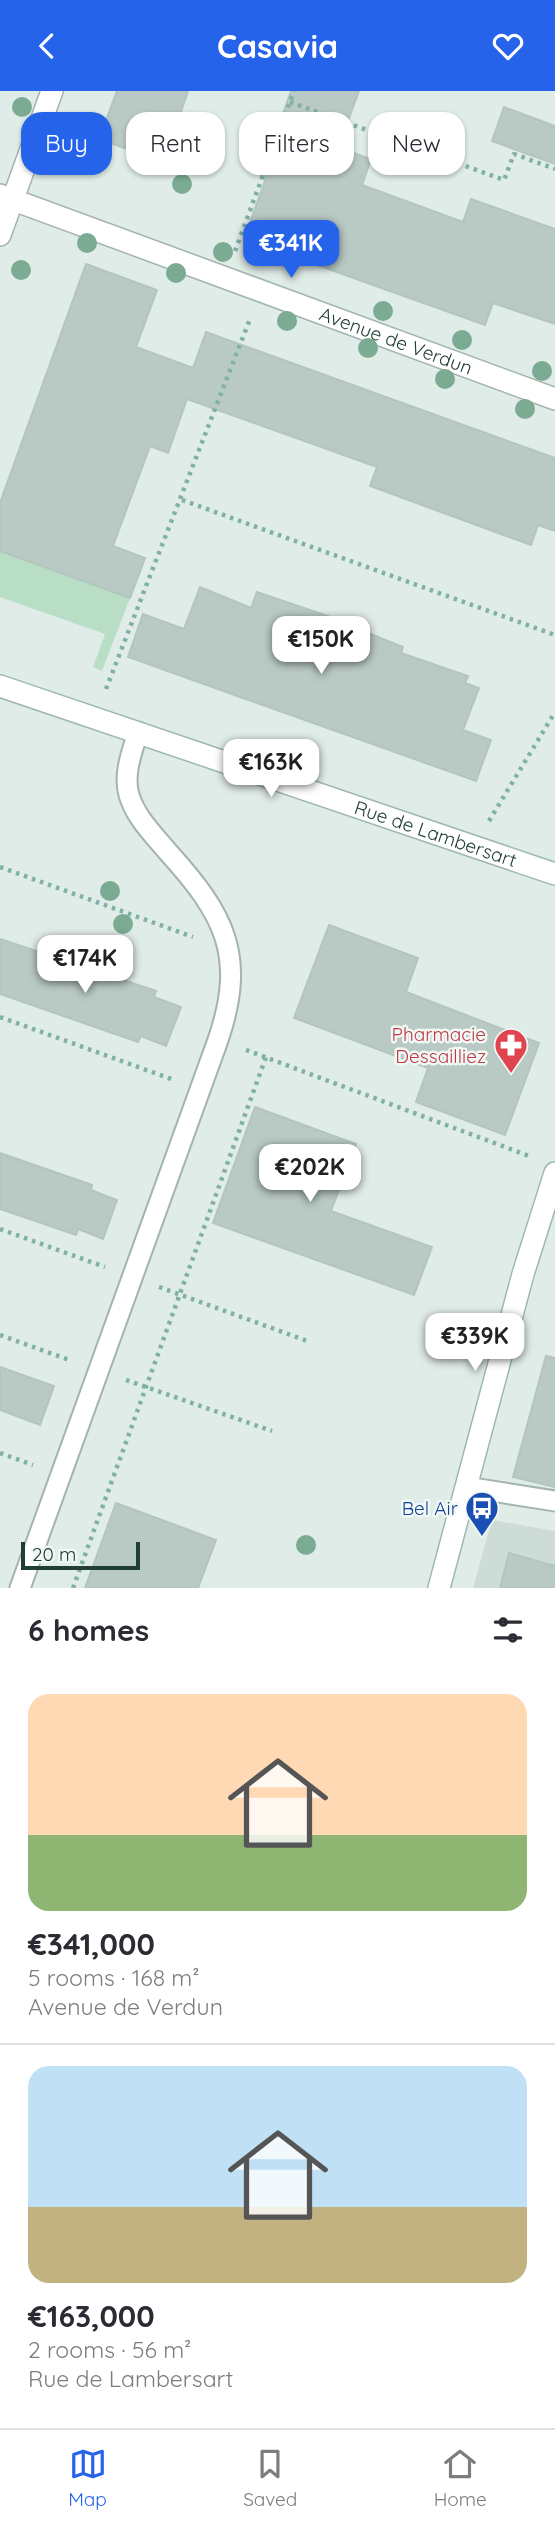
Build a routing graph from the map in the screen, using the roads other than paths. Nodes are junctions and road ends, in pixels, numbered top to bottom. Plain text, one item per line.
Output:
1 (52, 91) edge
2 (6, 197) edge
3 (0, 235) edge
4 (555, 399) edge
5 (0, 686) edge
6 (138, 733) junction
7 (555, 874) edge
8 (555, 1173) edge
9 (466, 1487) junction
10 (555, 1501) edge
11 (20, 1588) edge
12 (439, 1588) edge

1 - 2 main road
2 - 3 main road
2 - 4 main road, Avenue de Verdun
5 - 6 main road, Rue de Lambersart
6 - 7 main road, Rue de Lambersart
6 - 11 lane
8 - 9 main road
9 - 10 lane
9 - 12 main road

